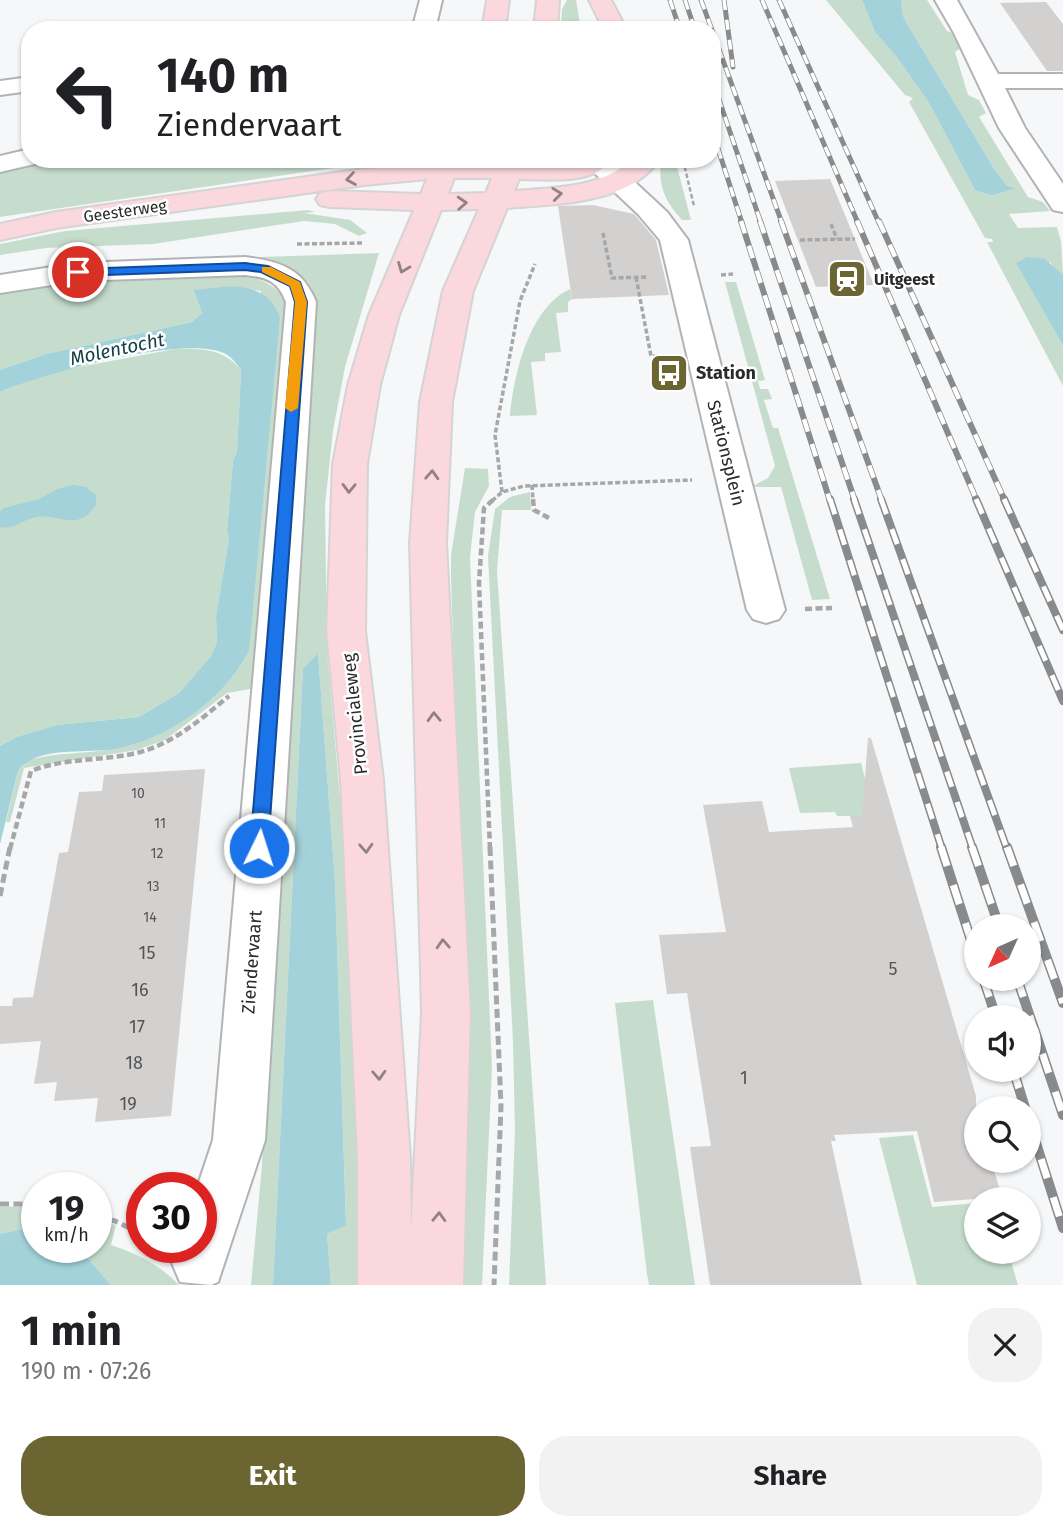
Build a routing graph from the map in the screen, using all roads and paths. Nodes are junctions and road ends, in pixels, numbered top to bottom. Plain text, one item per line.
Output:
1 (431, 0) edge
2 (498, 0) edge
3 (548, 0) edge
4 (584, 0) edge
5 (600, 0) edge
6 (946, 0) edge
7 (425, 21) edge
8 (494, 21) edge
9 (546, 21) edge
10 (590, 21) edge
11 (611, 21) edge
12 (1063, 80) edge
13 (989, 81) junction
14 (21, 85) edge
15 (0, 88) edge
16 (21, 160) edge
17 (0, 163) edge
18 (426, 168) edge
19 (445, 168) edge
20 (510, 168) edge
21 (536, 168) edge
22 (585, 168) edge
23 (594, 168) edge
24 (601, 168) edge
25 (612, 168) edge
26 (640, 168) edge
27 (684, 168) edge
28 (251, 194) junction
29 (497, 201) junction
30 (428, 204) junction
31 (1063, 204) edge
32 (697, 215) dead end
33 (831, 224) dead end
34 (0, 232) edge
35 (603, 233) dead end
36 (837, 239) junction
37 (855, 239) dead end
38 (800, 240) dead end
39 (608, 255) dead end
40 (535, 264) dead end
41 (636, 277) dead end
42 (0, 284) edge
43 (664, 367) dead end
44 (532, 485) dead end
45 (549, 518) dead end
46 (825, 608) dead end
47 (832, 608) dead end
48 (766, 610) dead end
49 (270, 688) junction
50 (0, 896) edge
51 (0, 1204) edge
52 (21, 1204) edge
53 (199, 1264) dead end
54 (385, 1285) edge
55 (436, 1285) edge
56 (494, 1285) edge

1 - 7 street
2 - 8 main road
3 - 9 main road
4 - 10 main road
5 - 11 main road
6 - 13 street
12 - 13 street
13 - 31 street
14 - 15 street
16 - 17 street
18 -> 28 main road, Geesterweg
19 - 30 main road, Provincialeweg
20 - 29 main road
21 - 22 main road, Geesterweg
29 -> 23 main road, Geesterweg
24 - 48 street, Stationsplein
25 - 26 main road
27 - 32 path
28 - 30 main road, Geesterweg
28 - 34 main road, Geesterweg
30 -> 29 main road, Geesterweg
55 -> 29 main road
30 -> 54 main road, Provincialeweg
33 - 36 path
35 - 39 path
36 - 37 path
36 - 38 path
40 - 56 path
41 - 43 path
42 - 49 street, Ziendervaart
44 - 45 path
46 - 47 path
49 - 50 path
49 - 53 street, Ziendervaart
51 - 52 path

